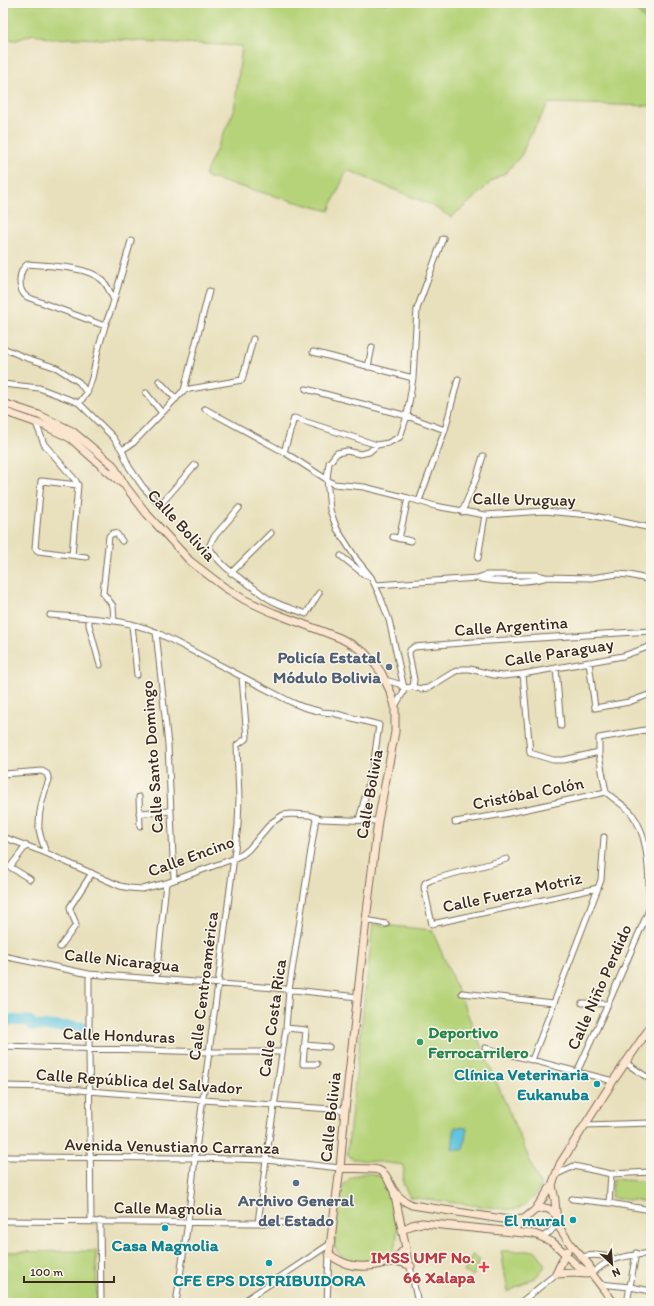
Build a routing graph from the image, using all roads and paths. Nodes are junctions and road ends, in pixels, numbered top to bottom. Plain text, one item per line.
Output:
1 (443, 238) dead end
2 (131, 241) dead end
3 (209, 291) dead end
4 (114, 300) junction
5 (105, 326) junction
6 (253, 339) dead end
7 (372, 347) dead end
8 (3, 348) edge
9 (313, 352) dead end
10 (368, 367) junction
11 (413, 378) junction
12 (458, 379) dead end
13 (159, 381) dead end
14 (3, 384) edge
15 (306, 389) dead end
16 (184, 390) junction
17 (87, 393) junction
18 (146, 393) dead end
19 (176, 399) junction
20 (3, 403) edge
21 (79, 403) junction
22 (206, 409) dead end
23 (3, 411) edge
24 (162, 413) junction
25 (407, 416) junction
26 (36, 423) junction
27 (445, 430) junction
28 (377, 445) junction
29 (122, 450) junction
30 (284, 452) junction
31 (483, 456) dead end
32 (195, 465) dead end
33 (327, 479) junction
34 (78, 485) junction
35 (126, 486) junction
36 (408, 498) junction
37 (419, 501) junction
38 (239, 508) dead end
39 (462, 512) junction
40 (485, 515) junction
41 (651, 528) edge
42 (271, 533) dead end
43 (122, 541) dead end
44 (411, 541) dead end
45 (72, 555) junction
46 (341, 556) dead end
47 (86, 557) dead end
48 (478, 558) dead end
49 (231, 573) junction
50 (371, 577) junction
51 (651, 580) edge
52 (376, 585) junction
53 (319, 593) dead end
54 (278, 604) junction
55 (274, 613) junction
56 (50, 615) dead end
57 (89, 619) junction
58 (114, 621) junction
59 (132, 624) junction
60 (156, 632) junction
61 (651, 632) edge
62 (651, 646) edge
63 (589, 662) junction
64 (100, 665) dead end
65 (556, 668) junction
66 (523, 674) junction
67 (137, 675) dead end
68 (242, 677) junction
69 (384, 680) junction
70 (413, 686) junction
71 (404, 688) junction
72 (651, 694) edge
73 (395, 706) junction
74 (561, 726) dead end
75 (651, 729) edge
76 (599, 752) junction
77 (3, 774) edge
78 (606, 792) junction
79 (139, 797) dead end
80 (171, 811) junction
81 (139, 813) junction
82 (316, 818) junction
83 (359, 820) junction
84 (378, 821) junction
85 (455, 822) dead end
86 (140, 826) dead end
87 (3, 837) edge
88 (604, 837) dead end
89 (26, 846) junction
90 (46, 854) junction
91 (232, 859) junction
92 (507, 859) dead end
93 (92, 873) junction
94 (30, 879) dead end
95 (174, 880) junction
96 (166, 883) junction
97 (598, 888) junction
98 (366, 920) junction
99 (386, 924) dead end
100 (60, 946) dead end
101 (3, 956) edge
102 (89, 974) junction
103 (156, 979) junction
104 (218, 984) junction
105 (289, 990) junction
106 (462, 993) dead end
107 (358, 997) junction
108 (554, 1003) junction
109 (582, 1003) dead end
110 (608, 1004) junction
111 (651, 1026) edge
112 (286, 1028) junction
113 (305, 1045) junction
114 (3, 1046) edge
115 (329, 1047) dead end
116 (89, 1048) junction
117 (485, 1048) dead end
118 (209, 1052) junction
119 (282, 1052) junction
120 (532, 1060) junction
121 (626, 1063) junction
122 (317, 1064) dead end
123 (577, 1072) junction
124 (651, 1080) edge
125 (613, 1081) junction
126 (3, 1086) edge
127 (89, 1091) junction
128 (203, 1100) junction
129 (274, 1106) junction
130 (345, 1110) junction
131 (651, 1123) edge
132 (585, 1125) junction
133 (341, 1154) junction
134 (3, 1157) edge
135 (90, 1158) junction
136 (195, 1158) junction
137 (266, 1160) junction
138 (340, 1168) junction
139 (355, 1169) junction
140 (651, 1172) edge
141 (611, 1174) junction
142 (555, 1175) junction
143 (339, 1180) junction
144 (552, 1185) junction
145 (394, 1191) junction
146 (572, 1199) dead end
147 (609, 1203) junction
148 (535, 1210) junction
149 (651, 1210) edge
150 (557, 1216) junction
151 (524, 1219) junction
152 (3, 1221) edge
153 (91, 1221) junction
154 (100, 1221) junction
155 (188, 1222) junction
156 (332, 1222) junction
157 (258, 1223) junction
158 (557, 1224) junction
159 (402, 1230) junction
160 (511, 1232) junction
161 (542, 1237) junction
162 (330, 1244) junction
163 (571, 1245) junction
164 (406, 1248) junction
165 (651, 1253) edge
166 (329, 1254) junction
167 (636, 1254) junction
168 (566, 1256) junction
169 (582, 1257) junction
170 (613, 1258) junction
171 (393, 1261) junction
172 (411, 1266) junction
173 (556, 1274) junction
174 (592, 1274) junction
175 (600, 1284) junction
176 (630, 1287) junction
177 (651, 1291) edge
178 (100, 1303) edge
179 (176, 1303) edge
180 (241, 1303) edge
181 (327, 1303) edge
182 (418, 1303) edge
183 (520, 1303) edge
184 (614, 1303) edge
185 (627, 1303) edge

1 - 11 street
2 - 4 street
3 - 16 street
4 - 5 street
4 - 5 street
5 - 17 street
6 - 16 street
7 - 10 street
8 - 17 street
9 - 10 street
10 - 11 street
11 - 25 street
12 - 27 street
13 - 19 street
14 - 21 street
15 - 25 street
16 - 19 street
17 - 21 street
18 - 24 street
19 - 24 street
20 - 35 main road
21 - 29 street
22 - 30 street, Calle Uruguay
23 - 26 main road
24 - 29 street
25 - 27 street
25 - 28 street
26 - 34 street
26 - 35 main road
27 - 37 street
28 - 30 street
28 - 33 street
29 - 32 street
30 - 33 street, Calle Uruguay
31 - 39 street
33 - 36 street, Calle Uruguay
33 - 50 street
34 - 45 street
34 - 45 street
35 - 55 main road, Calle Bolivia
36 - 37 street, Calle Uruguay
36 - 44 street
37 - 39 street, Calle Uruguay
38 - 49 street
39 - 40 street, Calle Uruguay
40 - 41 street, Calle Uruguay
40 - 48 street
42 - 49 street
43 - 58 street
45 - 47 street
46 - 50 street
49 - 54 street
50 - 52 street
51 - 52 street
52 - 71 street
53 - 54 street
54 - 55 street
55 - 69 main road, Calle Bolivia
56 - 57 street
57 - 58 street
57 - 64 street
58 - 59 street
59 - 60 street
59 - 67 street
60 - 68 street
60 - 80 street, Calle Santo Domingo
61 - 70 street, Calle Argentina
62 - 63 street, Calle Paraguay
63 - 65 street, Calle Paraguay
63 - 72 street
65 - 66 street, Calle Paraguay
65 - 74 street
66 - 70 street, Calle Paraguay
66 - 76 street
68 - 83 street
68 - 91 street, Calle Centroamérica
69 - 71 street
69 - 73 main road, Calle Bolivia
70 - 71 street, Calle Paraguay
71 - 73 street
73 - 84 main road, Calle Bolivia
75 - 76 street
76 - 78 street
77 - 90 street
78 - 85 street, Cristóbal Colón
78 - 110 street, Calle Niño Perdido
79 - 81 street
80 - 81 street
80 - 95 street, Calle Santo Domingo
81 - 86 street
82 - 83 street, Calle Encino
82 - 91 street, Calle Encino
82 - 105 street, Calle Costa Rica
83 - 84 street, Calle Encino
84 - 98 main road, Calle Bolivia
87 - 89 street, Calle Encino
88 - 97 street
89 - 90 street, Calle Encino
89 - 94 street
90 - 93 street, Calle Encino
91 - 95 street, Calle Encino
91 - 104 street, Calle Centroamérica
92 - 97 street, Calle Fuerza Motriz
93 - 96 street, Calle Encino
93 - 100 street
95 - 96 street, Calle Encino
96 - 103 street
97 - 108 street
98 - 99 street
98 - 107 main road, Calle Bolivia
101 - 102 street, Calle Nicaragua
102 - 103 street, Calle Nicaragua
102 - 116 street
103 - 104 street, Calle Nicaragua
104 - 105 street, Calle Nicaragua
104 - 118 street, Calle Centroamérica
105 - 107 street, Calle Nicaragua
105 - 112 street, Calle Costa Rica
106 - 108 street
107 - 130 main road, Calle Bolivia
108 - 120 street
109 - 110 street
110 - 123 street, Calle Niño Perdido
111 - 121 main road
112 - 113 street
112 - 119 street, Calle Costa Rica
113 - 115 street
113 - 122 street
114 - 116 street, Calle Honduras
116 - 118 street, Calle Honduras
116 - 127 street
117 - 120 street
118 - 119 street, Calle Honduras
118 - 128 street, Calle Centroamérica
119 - 129 street, Calle Costa Rica
120 - 123 street
121 - 124 street
121 - 125 main road
123 - 125 street
125 - 132 main road
126 - 127 street, Calle República del Salvador
127 - 128 street, Calle República del Salvador
127 - 135 street
128 - 129 street, Calle República del Salvador
128 - 136 street, Calle Centroamérica
129 - 130 street, Calle República del Salvador
129 - 137 street, Calle Costa Rica
130 - 133 main road, Calle Bolivia
131 - 132 street
132 - 142 main road
133 - 138 main road, Calle Bolivia
133 - 139 main road
134 - 135 street, Avenida Venustiano Carranza
135 - 136 street, Avenida Venustiano Carranza
135 - 153 street
136 - 137 street, Avenida Venustiano Carranza
136 - 155 street, Calle Centroamérica
137 - 138 street, Avenida Venustiano Carranza
137 - 157 street, Calle Costa Rica
138 - 139 main road
138 - 143 main road, Calle Bolivia
139 - 143 main road
139 - 145 main road
140 - 141 street
141 - 142 street
141 - 147 street
142 - 144 main road
143 - 156 main road, Calle Bolivia
144 - 148 main road
144 - 150 main road
145 - 151 main road
145 - 159 main road
146 - 147 street
147 - 149 street
148 - 150 main road
148 - 151 main road
150 - 158 main road
151 - 160 main road
152 - 153 street, Calle Magnolia
153 - 154 street, Calle Magnolia
154 - 155 street, Calle Magnolia
154 - 178 street
155 - 157 street, Calle Magnolia
155 - 179 street, Calle Centroamérica
156 - 157 street, Calle Magnolia
156 - 162 main road, Calle Bolivia
158 - 161 street
158 - 163 main road
159 - 160 main road
159 - 164 main road
160 - 161 main road
161 - 168 main road
162 - 166 main road
162 - 180 street
163 - 168 main road
163 - 169 main road
164 - 171 main road
164 - 172 street
165 - 167 street
166 - 171 main road
166 - 181 street
167 - 170 street
167 - 176 street
168 - 173 main road
168 - 174 main road
169 - 170 street
169 - 174 main road
170 - 174 street
171 - 172 main road
172 - 182 street
173 - 174 main road
173 - 183 street
174 - 175 main road
175 - 176 street
175 - 184 main road
176 - 177 street
176 - 185 street

